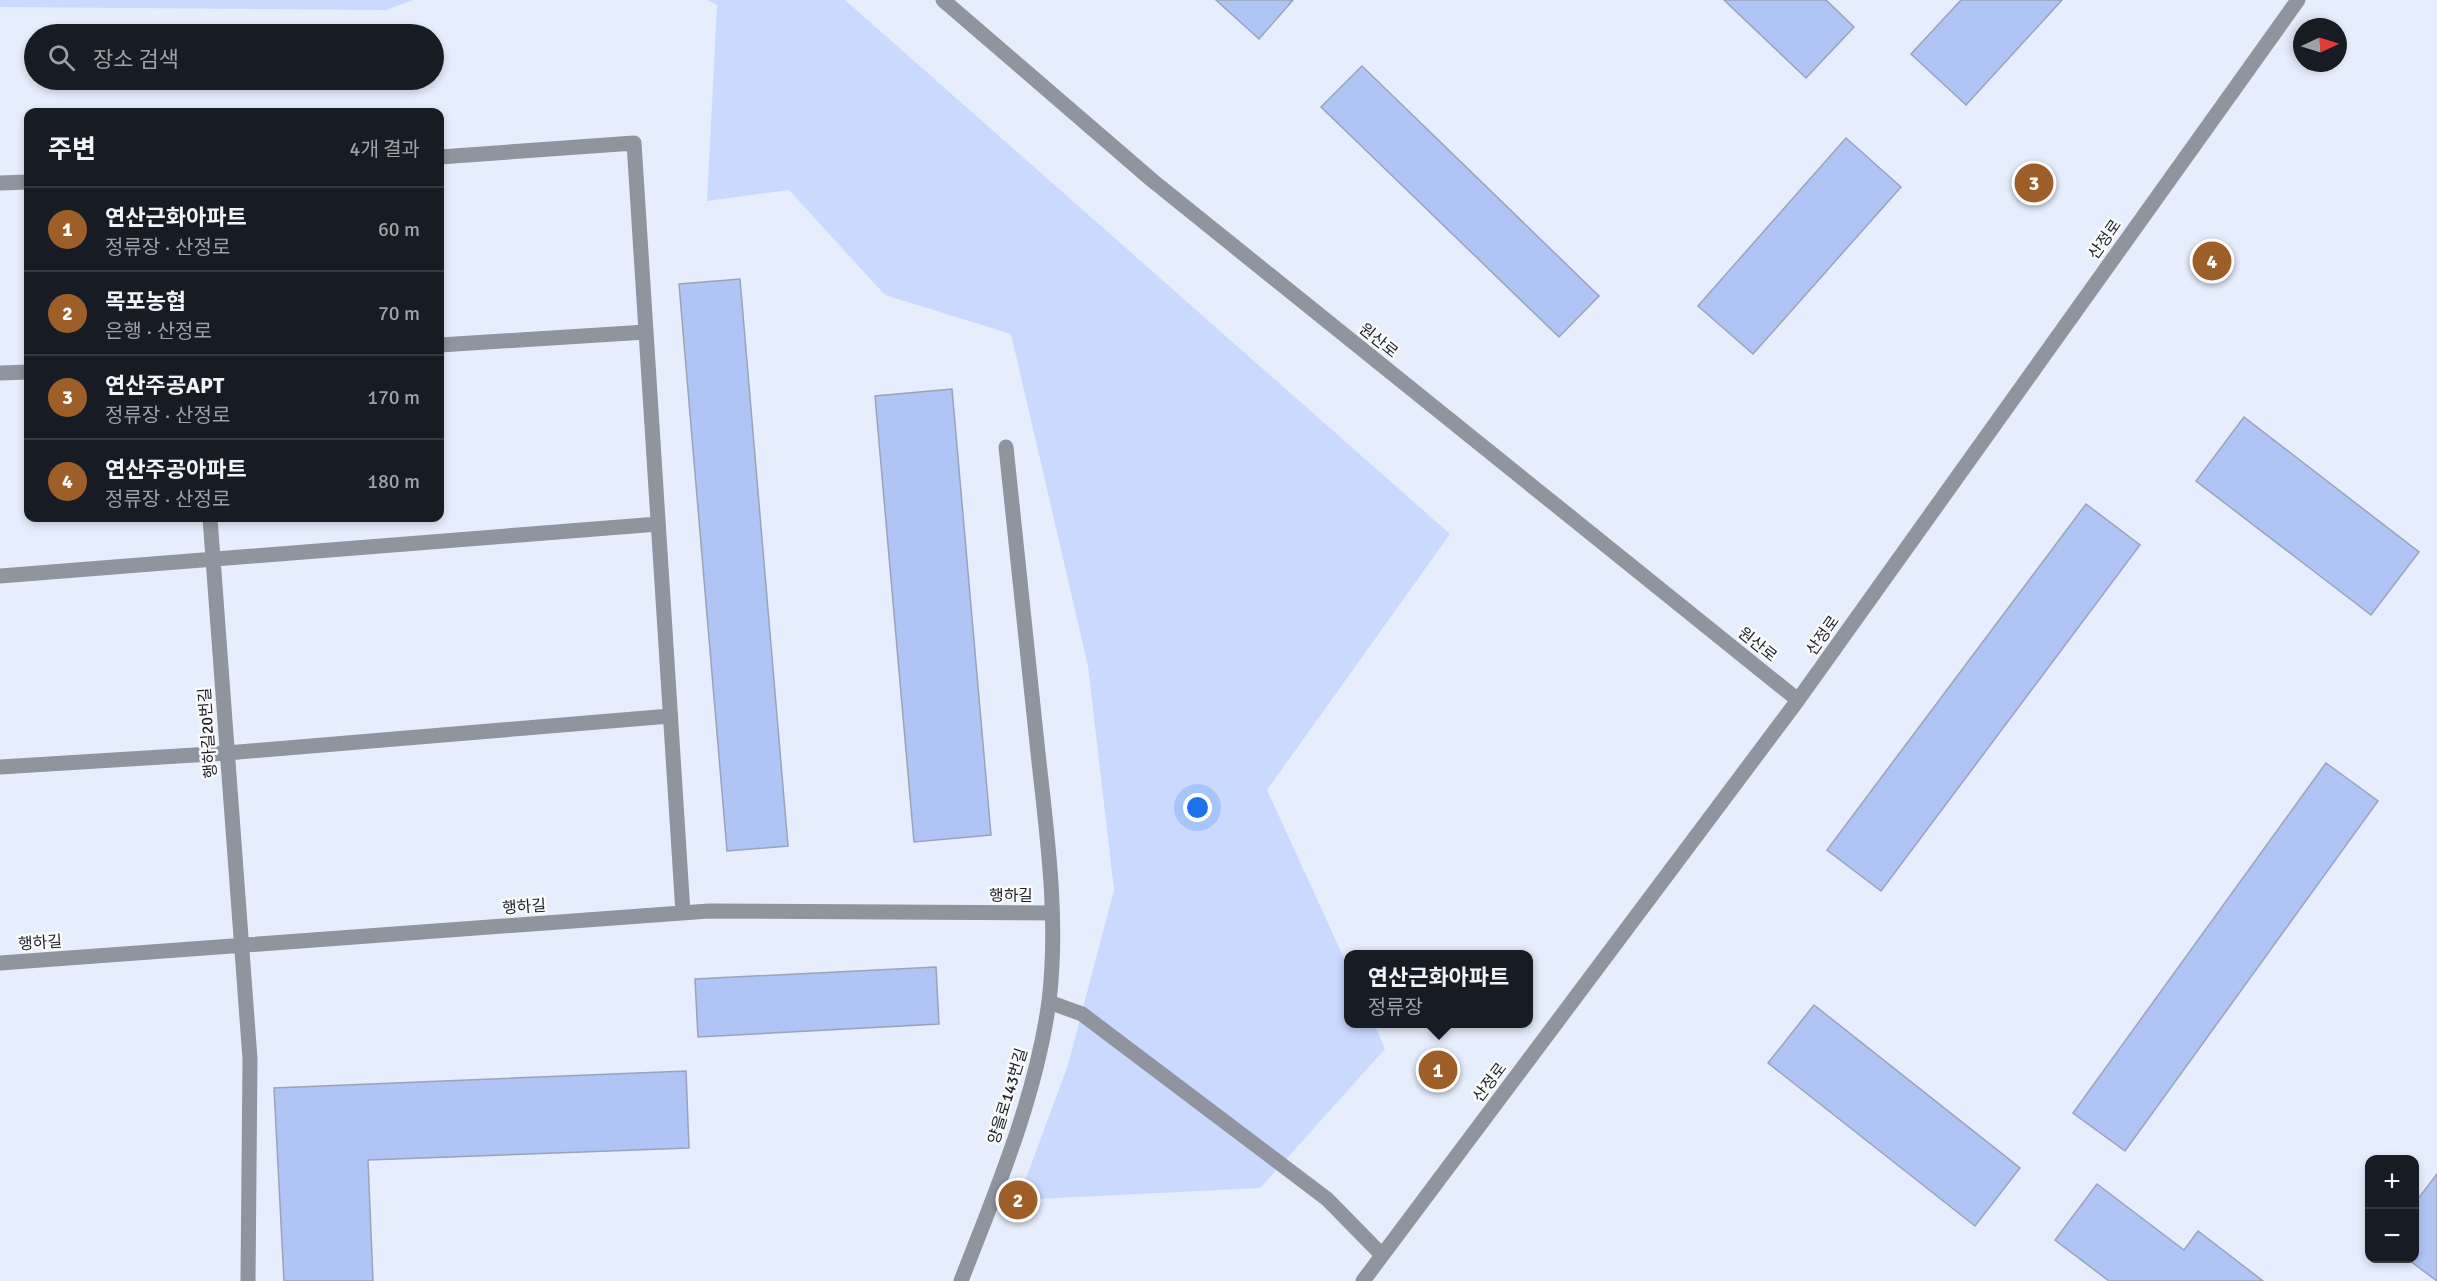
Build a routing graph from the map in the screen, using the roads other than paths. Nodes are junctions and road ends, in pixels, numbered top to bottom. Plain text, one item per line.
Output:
1 (944, 0) edge
2 (2298, 0) edge
3 (444, 157) edge
4 (24, 182) edge
5 (0, 183) edge
6 (646, 332) junction
7 (444, 345) edge
8 (24, 372) edge
9 (0, 374) edge
10 (1006, 447) dead end
11 (210, 522) edge
12 (658, 524) junction
13 (213, 560) junction
14 (0, 576) edge
15 (1798, 700) junction
16 (670, 716) junction
17 (227, 753) junction
18 (0, 767) edge
19 (683, 912) junction
20 (1052, 913) junction
21 (240, 945) junction
22 (0, 963) edge
23 (1048, 1002) junction
24 (1382, 1255) junction
25 (248, 1281) edge
26 (961, 1281) edge
27 (1363, 1281) edge

1 - 15 street, 원산로
2 - 15 street, 산정로
3 - 6 street
4 - 5 street
6 - 7 street
6 - 12 street
8 - 9 street
10 - 20 street, 양을로143번길
11 - 13 street, 행하길20번길
12 - 13 street
12 - 16 street
13 - 14 street
13 - 17 street, 행하길20번길
15 - 24 street, 산정로
16 - 17 street
16 - 19 street
17 - 18 street
17 - 21 street, 행하길20번길
19 - 20 street, 행하길
19 - 21 street, 행하길
20 - 23 street, 양을로143번길
21 - 22 street, 행하길
21 - 25 street, 행하길20번길
23 - 24 street
23 - 26 street, 양을로143번길
24 - 27 street, 산정로

